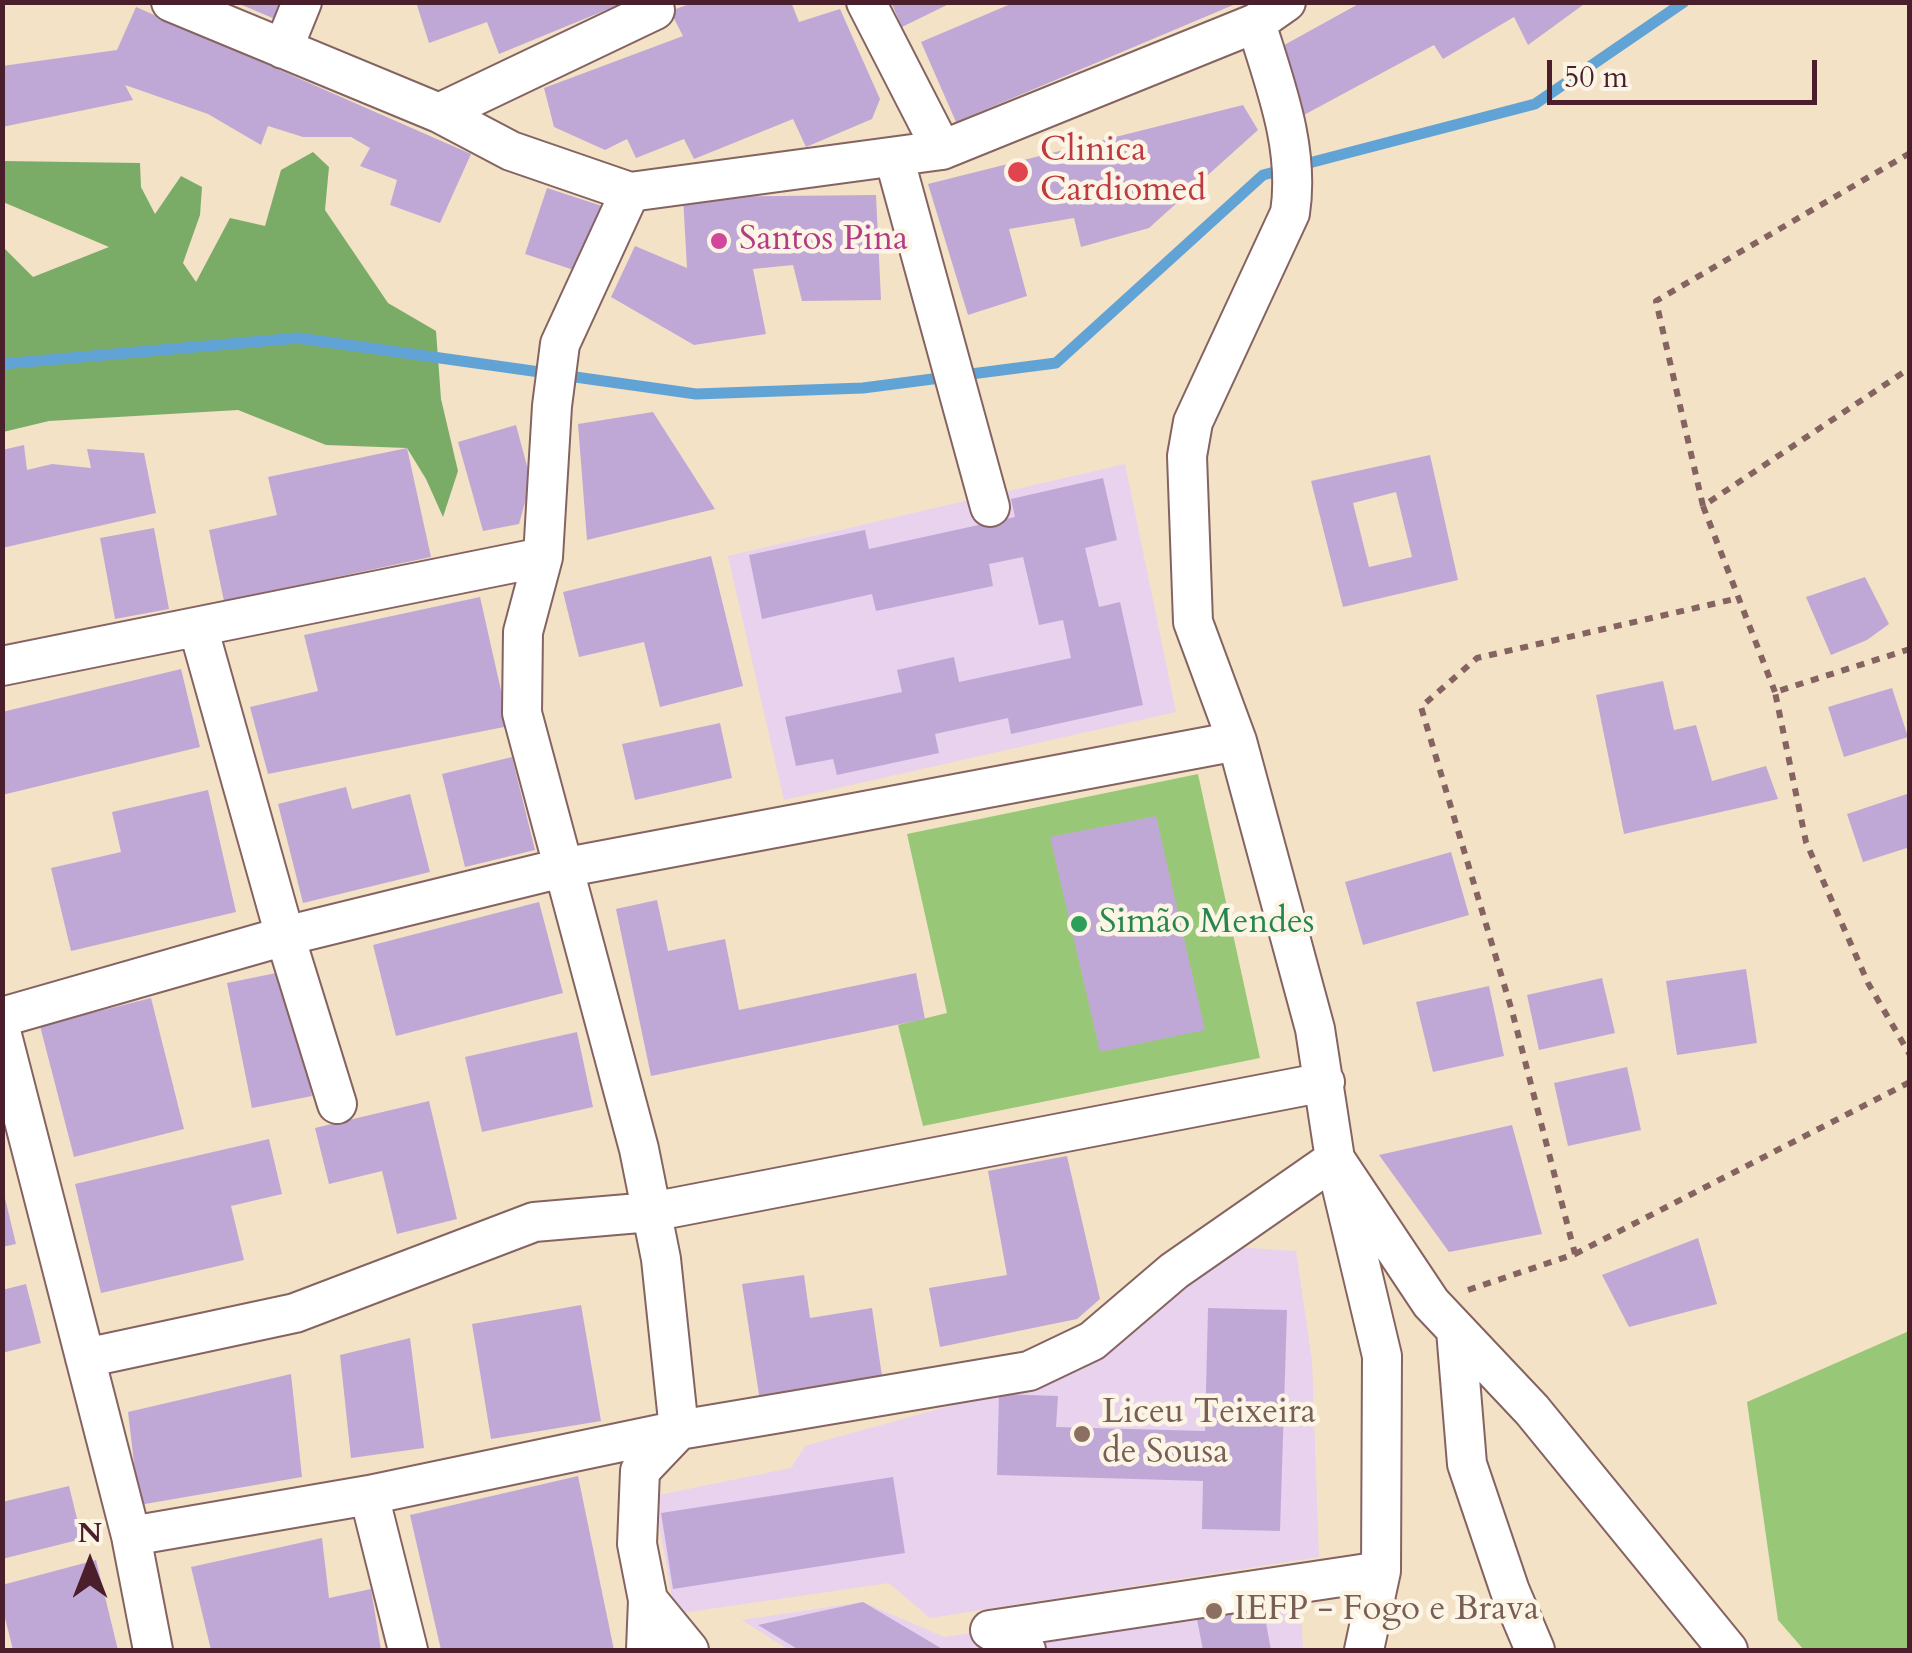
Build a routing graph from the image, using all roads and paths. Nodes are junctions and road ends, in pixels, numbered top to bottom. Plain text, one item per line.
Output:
1 (171, 2) edge
2 (302, 2) edge
3 (866, 2) edge
4 (656, 10) dead end
5 (1272, 13) edge
6 (283, 50) junction
7 (439, 113) junction
8 (942, 150) junction
9 (1910, 153) edge
10 (894, 157) junction
11 (630, 192) junction
12 (1910, 368) edge
13 (1703, 506) junction
14 (990, 507) dead end
15 (543, 557) junction
16 (1739, 598) junction
17 (198, 627) junction
18 (1910, 649) edge
19 (2, 666) edge
20 (1775, 692) junction
21 (1237, 741) junction
22 (562, 868) junction
23 (285, 936) junction
24 (2, 1016) edge
25 (2, 1035) edge
26 (1910, 1056) edge
27 (1326, 1082) junction
28 (1910, 1082) edge
29 (337, 1104) dead end
30 (1335, 1159) junction
31 (651, 1212) junction
32 (1574, 1254) junction
33 (1431, 1303) junction
34 (1456, 1330) junction
35 (85, 1358) junction
36 (679, 1430) junction
37 (369, 1495) junction
38 (132, 1536) junction
39 (1381, 1571) junction
40 (648, 1600) junction
41 (153, 1650) edge
42 (408, 1650) edge
43 (646, 1650) edge
44 (689, 1650) edge
45 (1026, 1650) edge
46 (1364, 1650) edge
47 (1535, 1650) edge
48 (1728, 1650) edge

1 - 6 street
2 - 6 street
3 - 8 street
4 - 7 street
5 - 8 street
5 - 21 street
6 - 7 street
7 - 11 street
8 - 10 street
9 - 13 path
10 - 11 street
10 - 14 street
11 - 15 street
12 - 13 path
13 - 16 path
15 - 17 street
15 - 22 street
16 - 20 path
16 - 32 path
17 - 19 street
17 - 23 street
18 - 20 path
20 - 26 path
21 - 22 street
21 - 27 street
22 - 23 street
22 - 31 street
23 - 24 street
23 - 29 street
25 - 35 street
27 - 30 street
27 - 31 street
28 - 32 path
30 - 33 street
30 - 36 street
30 - 39 street
31 - 35 street
31 - 36 street
32 - 33 path
33 - 34 street
34 - 47 street
34 - 48 street
35 - 38 street
36 - 37 street
36 - 40 street
37 - 38 street
37 - 42 street
38 - 41 street
39 - 45 street
39 - 46 street
40 - 43 street
40 - 44 street

